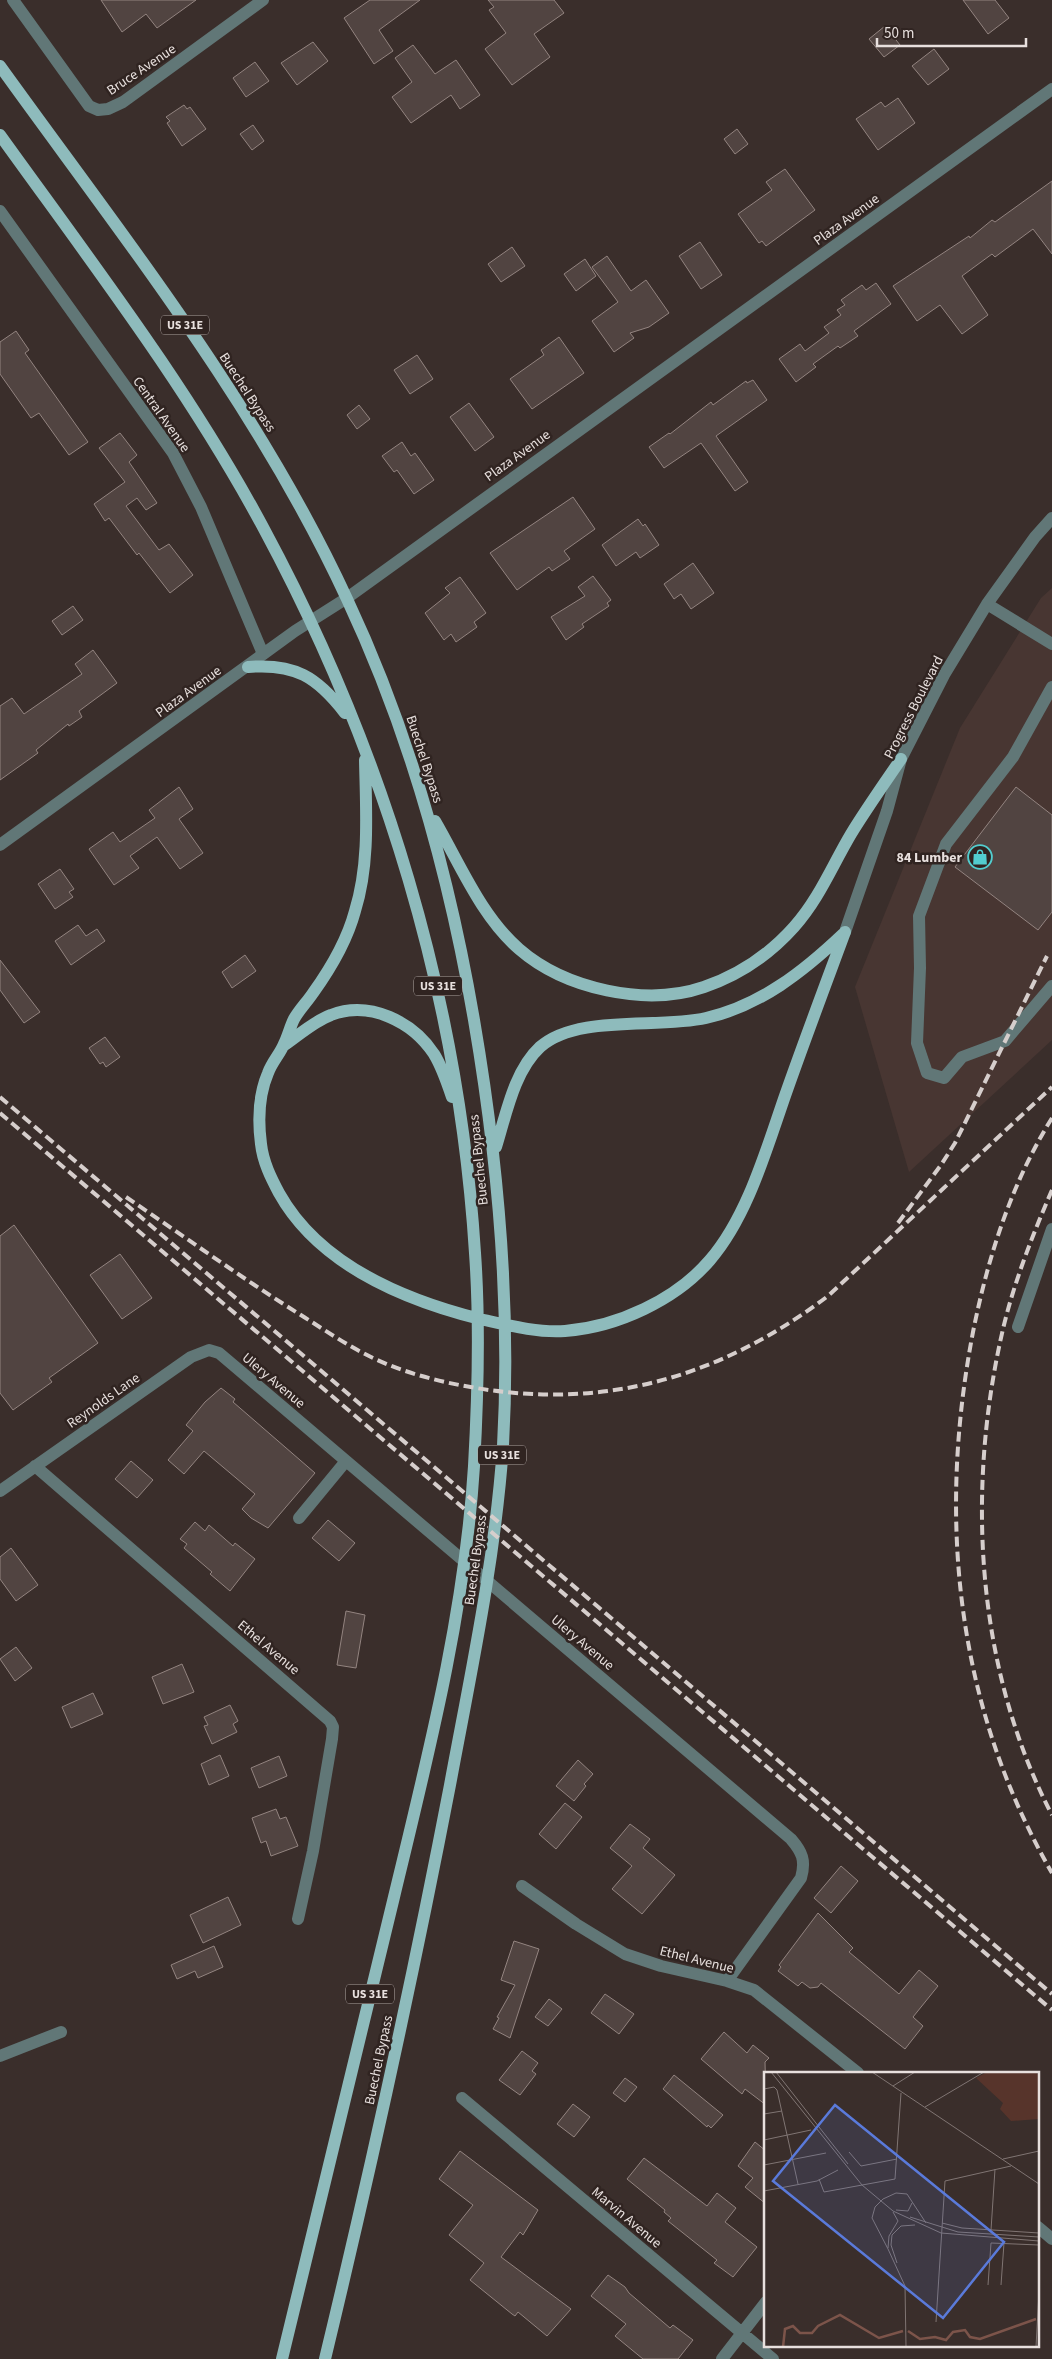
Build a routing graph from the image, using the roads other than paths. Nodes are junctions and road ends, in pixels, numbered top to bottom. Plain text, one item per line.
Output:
1 (13, 0) edge
2 (263, 0) edge
3 (0, 66) edge
4 (1052, 89) edge
5 (0, 135) edge
6 (0, 211) edge
7 (1052, 518) edge
8 (347, 598) junction
9 (987, 604) junction
10 (311, 623) junction
11 (1052, 644) edge
12 (263, 654) junction
13 (248, 667) junction
14 (1052, 687) edge
15 (356, 726) junction
16 (365, 750) junction
17 (901, 759) junction
18 (425, 805) junction
19 (0, 845) edge
20 (845, 932) junction
21 (1052, 986) edge
22 (283, 1046) junction
23 (463, 1133) junction
24 (494, 1151) junction
25 (1052, 1229) edge
26 (1018, 1327) dead end
27 (225, 1359) joint
28 (346, 1461) junction
29 (35, 1466) junction
30 (0, 1491) edge
31 (298, 1518) dead end
32 (522, 1886) dead end
33 (298, 1919) dead end
34 (727, 1981) junction
35 (61, 2032) dead end
36 (0, 2056) edge
37 (857, 2072) edge
38 (462, 2098) dead end
39 (1040, 2229) edge
40 (1052, 2239) edge
41 (764, 2305) edge
42 (743, 2332) junction
43 (282, 2359) edge
44 (325, 2359) edge
45 (722, 2359) edge
46 (773, 2359) edge

1 - 2 street, Bruce Avenue
3 - 8 main road, Buechel Bypass / US 31E
4 - 8 street, Plaza Avenue
5 - 10 main road, Buechel Bypass / US 31E
6 - 12 street, Central Avenue
7 - 9 street, Progress Boulevard
8 - 10 street, Plaza Avenue
8 - 18 main road, Buechel Bypass / US 31E
9 - 11 street
9 - 17 street, Progress Boulevard
10 - 12 street, Plaza Avenue
10 - 15 main road, Buechel Bypass / US 31E
12 - 13 street, Plaza Avenue
13 - 15 main road
13 - 19 street, Plaza Avenue
14 - 21 street
15 - 16 main road, Buechel Bypass / US 31E
16 - 22 main road
16 - 23 main road, Buechel Bypass / US 31E
17 - 18 main road
17 - 20 street, Progress Boulevard
18 - 24 main road, Buechel Bypass / US 31E
20 - 22 main road
20 - 24 main road
22 - 23 main road
23 - 43 main road, Buechel Bypass / US 31E
24 - 44 main road, Buechel Bypass / US 31E
25 - 26 street
27 - 28 street, Ulery Avenue
27 - 29 street, Reynolds Lane
28 - 31 street
28 - 34 street, Ulery Avenue
29 - 30 street, Reynolds Lane
29 - 33 street, Ethel Avenue
32 - 34 street, Ethel Avenue
34 - 37 street, Ethel Avenue
35 - 36 street
38 - 42 street, Marvin Avenue
39 - 40 street
41 - 42 street
42 - 45 street
42 - 46 street, Marvin Avenue

